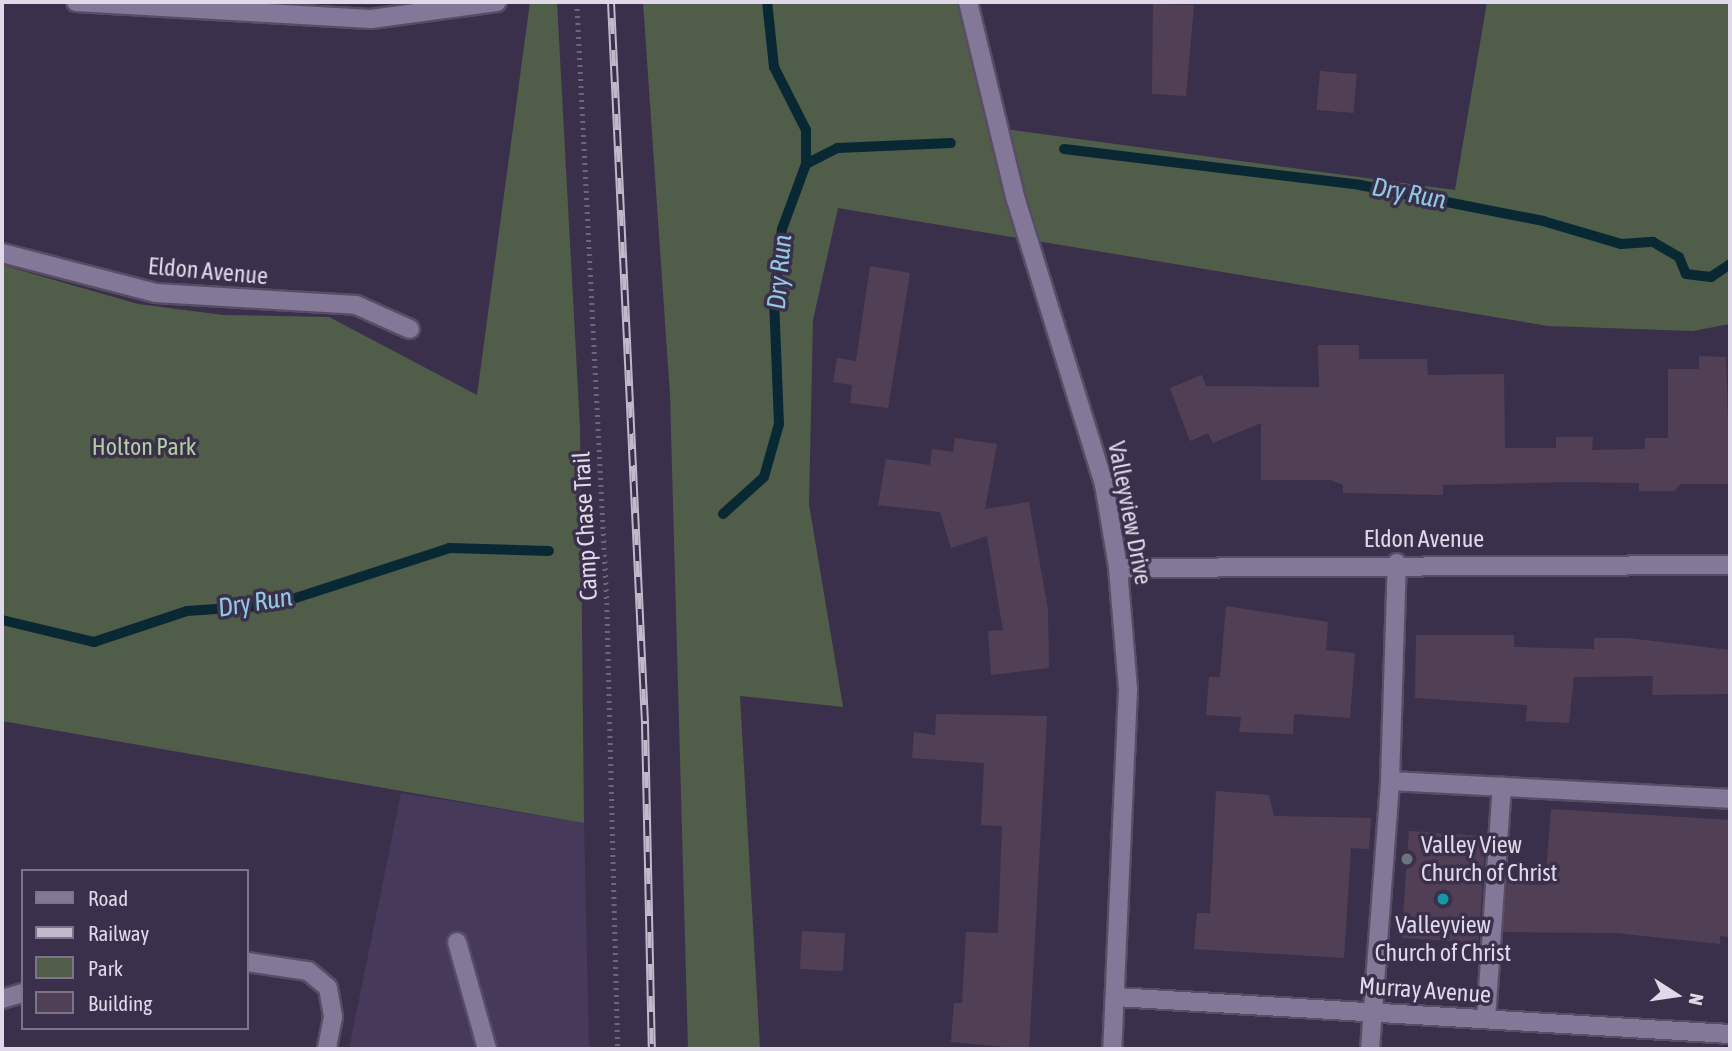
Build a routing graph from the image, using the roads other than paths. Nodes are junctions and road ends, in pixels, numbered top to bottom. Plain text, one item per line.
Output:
1 (76, 2) edge
2 (968, 2) edge
3 (495, 4) edge
4 (2, 253) edge
5 (410, 329) dead end
6 (1397, 563) junction
7 (1730, 565) edge
8 (1118, 568) junction
9 (1390, 781) junction
10 (1502, 787) junction
11 (1730, 799) edge
12 (457, 942) dead end
13 (248, 962) edge
14 (21, 994) edge
15 (1116, 997) junction
16 (2, 999) edge
17 (1371, 1010) junction
18 (1486, 1019) junction
19 (1730, 1034) edge
20 (327, 1049) edge
21 (487, 1049) edge
22 (1112, 1049) edge
23 (1370, 1049) edge

1 - 3 street
2 - 8 street, Valleyview Drive
4 - 5 street, Eldon Avenue
6 - 7 street, Eldon Avenue
6 - 8 street, Eldon Avenue
6 - 9 street
8 - 15 street, Valleyview Drive
9 - 10 street
9 - 17 street
10 - 11 street
10 - 18 street
12 - 21 street
13 - 20 street
14 - 16 street
15 - 17 street, Murray Avenue
15 - 22 street, Valleyview Drive
17 - 18 street, Murray Avenue
17 - 23 street
18 - 19 street, Murray Avenue

